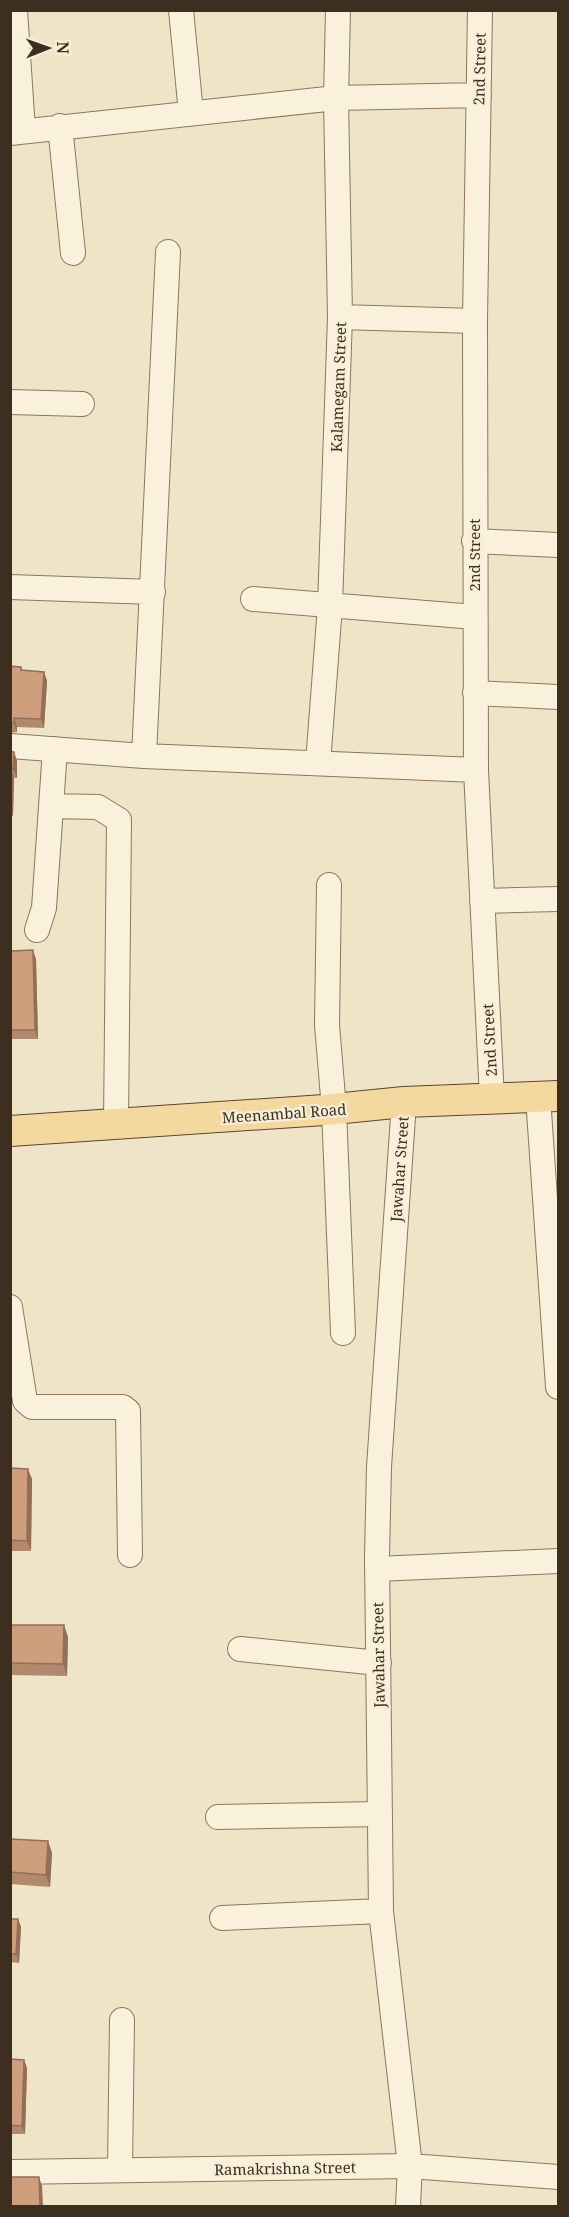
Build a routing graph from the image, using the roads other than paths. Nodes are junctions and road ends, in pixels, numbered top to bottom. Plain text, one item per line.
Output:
1 (15, 10) edge
2 (181, 10) edge
3 (338, 10) edge
4 (480, 10) edge
5 (479, 95) junction
6 (336, 98) junction
7 (191, 113) junction
8 (60, 126) junction
9 (17, 132) edge
10 (168, 252) dead end
11 (73, 253) dead end
12 (340, 317) junction
13 (475, 321) junction
14 (10, 402) edge
15 (82, 404) dead end
16 (474, 541) junction
17 (558, 545) edge
18 (10, 587) edge
19 (153, 592) junction
20 (253, 599) dead end
21 (330, 606) junction
22 (475, 617) junction
23 (476, 693) junction
24 (558, 697) edge
25 (10, 746) edge
26 (55, 749) junction
27 (144, 756) junction
28 (318, 763) junction
29 (476, 770) junction
30 (51, 806) junction
31 (329, 885) dead end
32 (558, 899) edge
33 (482, 901) junction
34 (37, 930) dead end
35 (548, 1096) edge
36 (492, 1099) junction
37 (404, 1102) junction
38 (334, 1109) junction
39 (116, 1125) junction
40 (10, 1131) edge
41 (10, 1307) edge
42 (343, 1333) dead end
43 (558, 1387) edge
44 (18, 1402) edge
45 (130, 1555) dead end
46 (558, 1561) edge
47 (377, 1569) junction
48 (240, 1649) dead end
49 (379, 1663) junction
50 (380, 1815) junction
51 (218, 1817) dead end
52 (381, 1911) junction
53 (222, 1917) dead end
54 (122, 2020) dead end
55 (410, 2166) junction
56 (120, 2170) junction
57 (10, 2172) edge
58 (558, 2177) edge
59 (408, 2206) edge

1 - 9 street
2 - 7 street
3 - 6 street, Kalamegam Street
4 - 5 street, 2nd Street
5 - 6 street
5 - 13 street, 2nd Street
6 - 7 street
6 - 12 street, Kalamegam Street
7 - 8 street
8 - 9 street
8 - 11 street
10 - 19 street
12 - 13 street
12 - 21 street, Kalamegam Street
13 - 16 street, 2nd Street
14 - 15 street
16 - 17 street
16 - 22 street, 2nd Street
18 - 19 street
19 - 27 street
20 - 21 street
21 - 22 street
21 - 28 street, Kalamegam Street
22 - 23 street, 2nd Street
23 - 24 street
23 - 29 street, 2nd Street
25 - 26 street
26 - 27 street
26 - 30 street
27 - 28 street
28 - 29 street
29 - 33 street, 2nd Street
30 - 34 street
30 - 39 street
31 - 38 street
32 - 33 street
33 - 36 street, 2nd Street
35 - 36 main road, Meenambal Road
35 - 43 street
36 - 37 main road, Meenambal Road
37 - 38 main road, Meenambal Road
37 - 47 street, Jawahar Street
38 - 39 main road, Meenambal Road
38 - 42 street
39 - 40 main road, Meenambal Road
41 - 44 street
44 - 45 street
46 - 47 street
47 - 49 street, Jawahar Street
48 - 49 street
49 - 50 street, Jawahar Street
50 - 51 street
50 - 52 street, Jawahar Street
52 - 53 street
52 - 55 street, Jawahar Street
54 - 56 street
55 - 56 street, Ramakrishna Street
55 - 58 street, Ramakrishna Street
55 - 59 street, Jawahar Street
56 - 57 street, Ramakrishna Street

